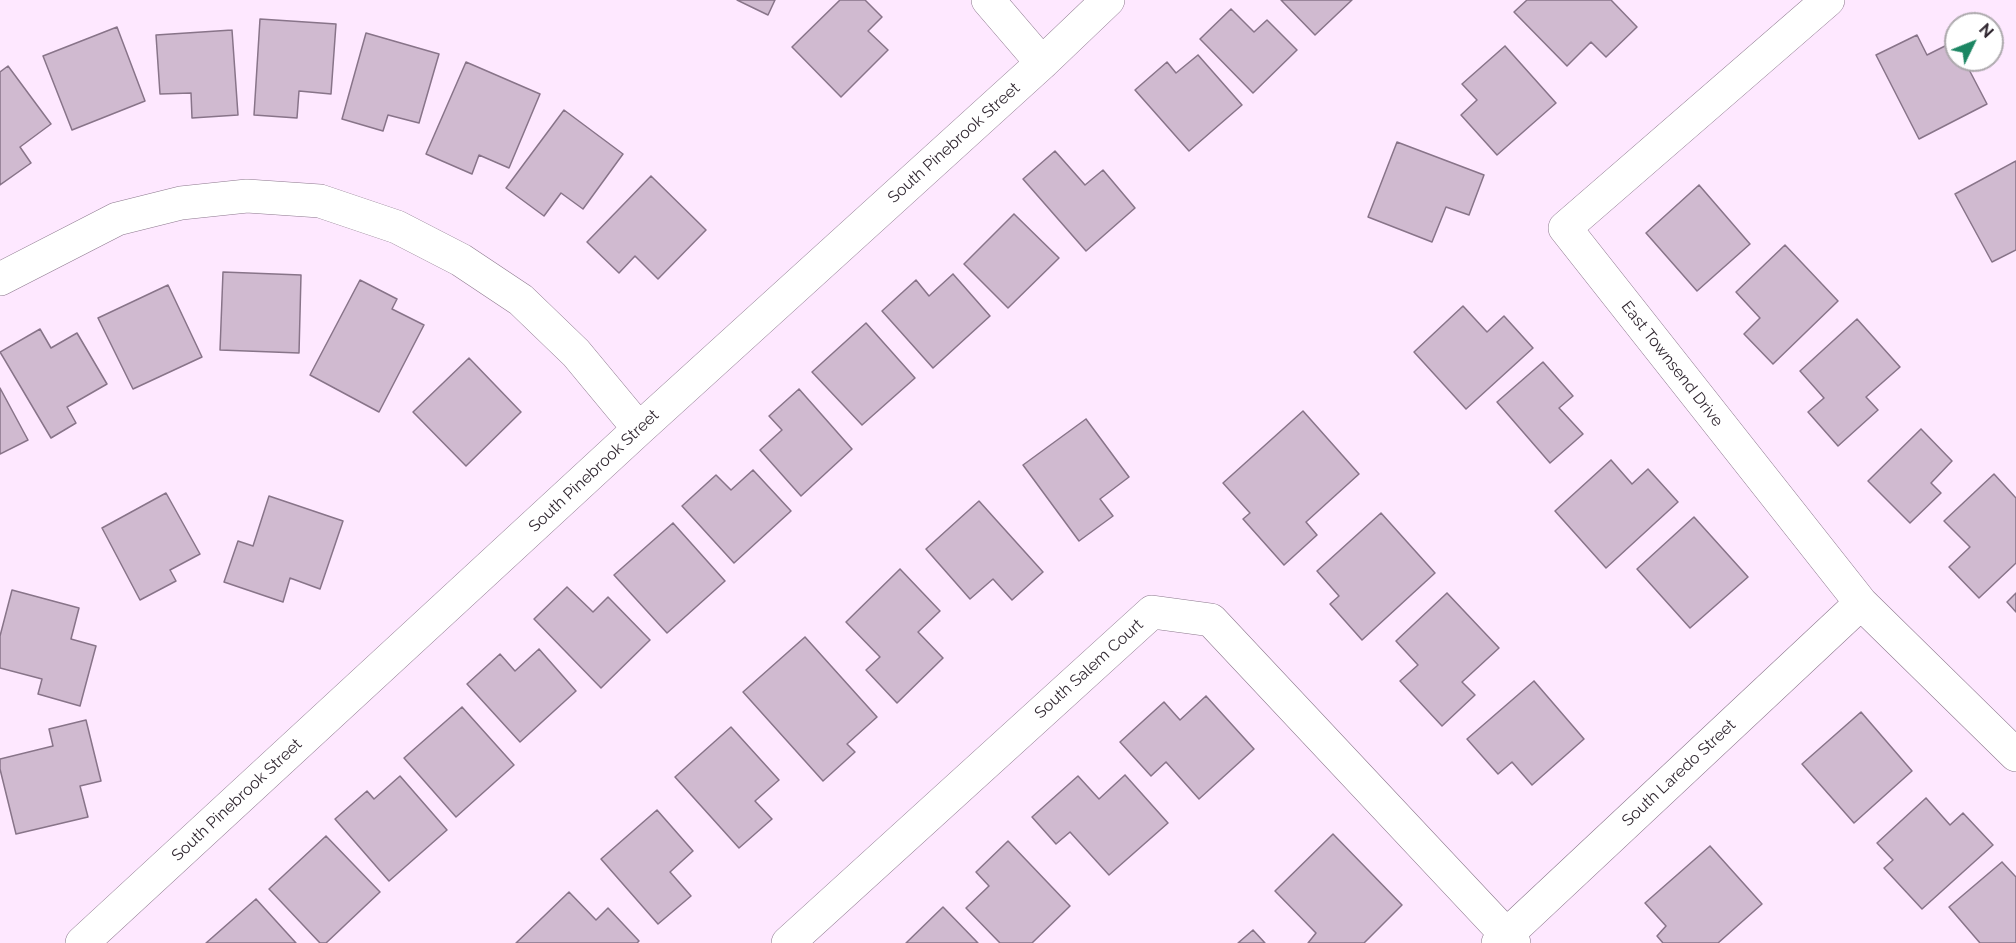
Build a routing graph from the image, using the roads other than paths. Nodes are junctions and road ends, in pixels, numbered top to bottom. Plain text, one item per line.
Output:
1 (988, 0) edge
2 (1108, 0) edge
3 (1828, 0) edge
4 (1042, 63) junction
5 (0, 279) edge
6 (639, 429) junction
7 (1861, 603) junction
8 (2016, 754) edge
9 (1506, 940) edge
10 (82, 943) edge
11 (788, 943) edge

1 - 4 street
2 - 4 street, South Pinebrook Street
3 - 7 street, East Townsend Drive
4 - 6 street, South Pinebrook Street
5 - 6 street
6 - 10 street, South Pinebrook Street
7 - 8 street, East Townsend Drive
7 - 9 street, South Laredo Street
9 - 11 street, South Salem Court

